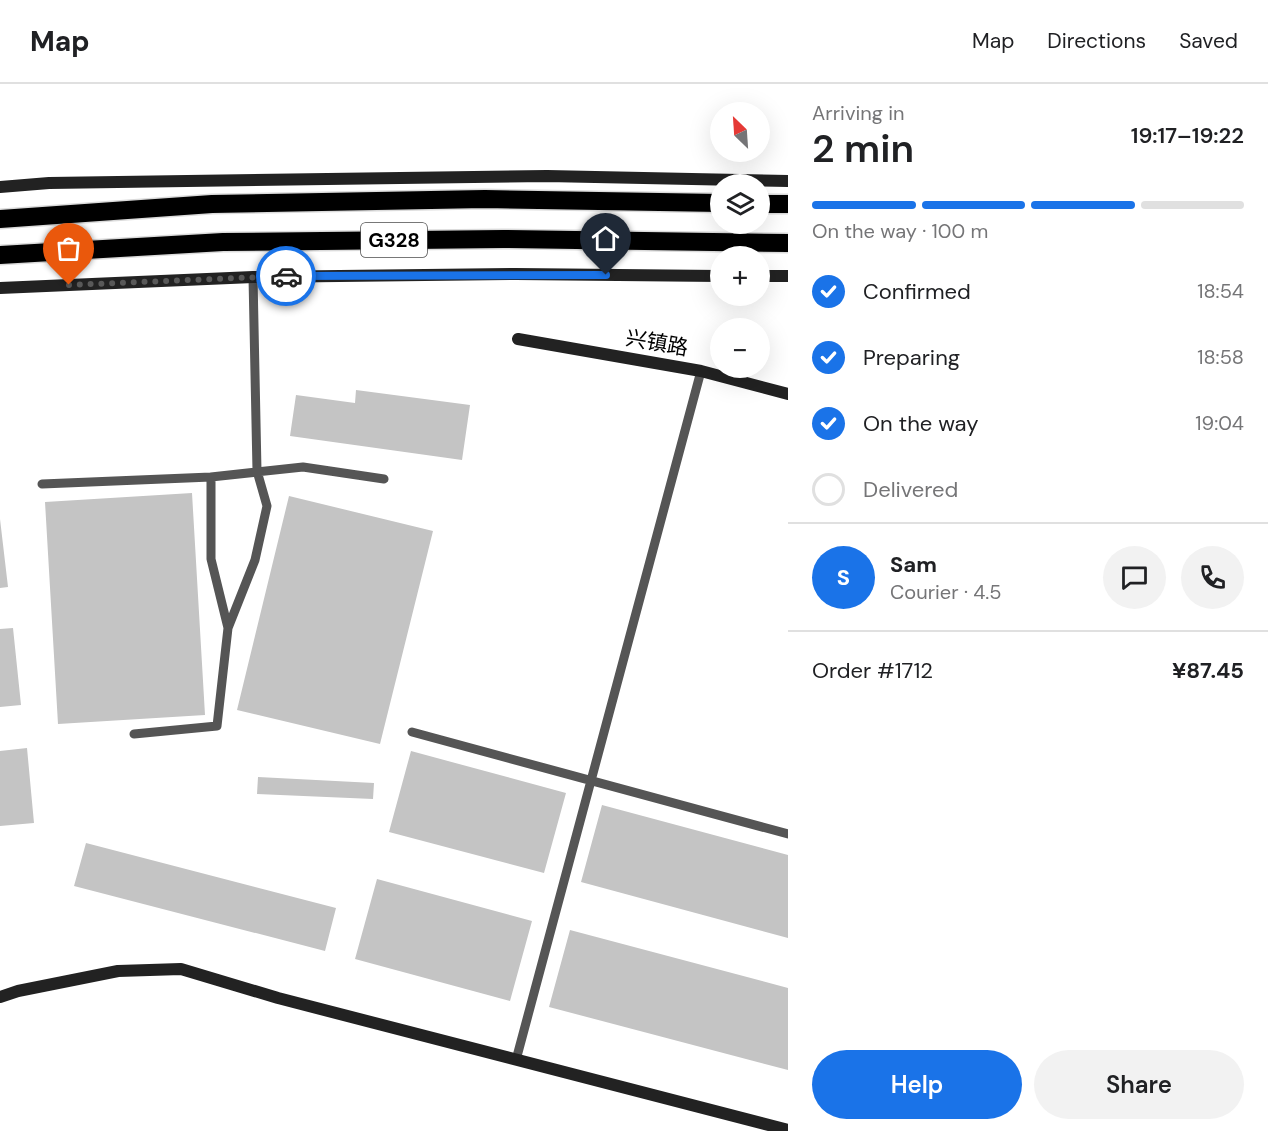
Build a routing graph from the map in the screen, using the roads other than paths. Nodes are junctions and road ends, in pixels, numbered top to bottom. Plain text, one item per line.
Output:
1 (788, 181) edge
2 (0, 187) edge
3 (710, 203) edge
4 (770, 204) edge
5 (788, 204) edge
6 (0, 219) edge
7 (788, 243) edge
8 (0, 255) edge
9 (710, 276) edge
10 (770, 276) edge
11 (788, 276) edge
12 (253, 277) junction
13 (0, 288) edge
14 (518, 339) dead end
15 (701, 371) junction
16 (788, 394) edge
17 (257, 471) junction
18 (211, 477) junction
19 (384, 479) dead end
20 (42, 484) dead end
21 (228, 628) junction
22 (411, 732) dead end
23 (134, 734) dead end
24 (591, 781) junction
25 (788, 834) edge
26 (0, 997) edge
27 (516, 1060) junction
28 (788, 1130) edge

1 - 2 street
3 - 6 highway, G328
4 - 5 highway
7 - 8 highway, G328
9 - 12 street
10 - 11 street
12 - 13 street
12 - 17 lane
14 - 15 street, 兴镇路
15 - 16 street, 兴镇路
15 - 24 lane
17 - 18 lane
17 - 19 lane
17 - 21 lane
18 - 20 lane
18 - 21 lane
21 - 23 lane
22 - 24 lane
24 - 25 lane
24 - 27 lane
26 - 27 street
27 - 28 street

